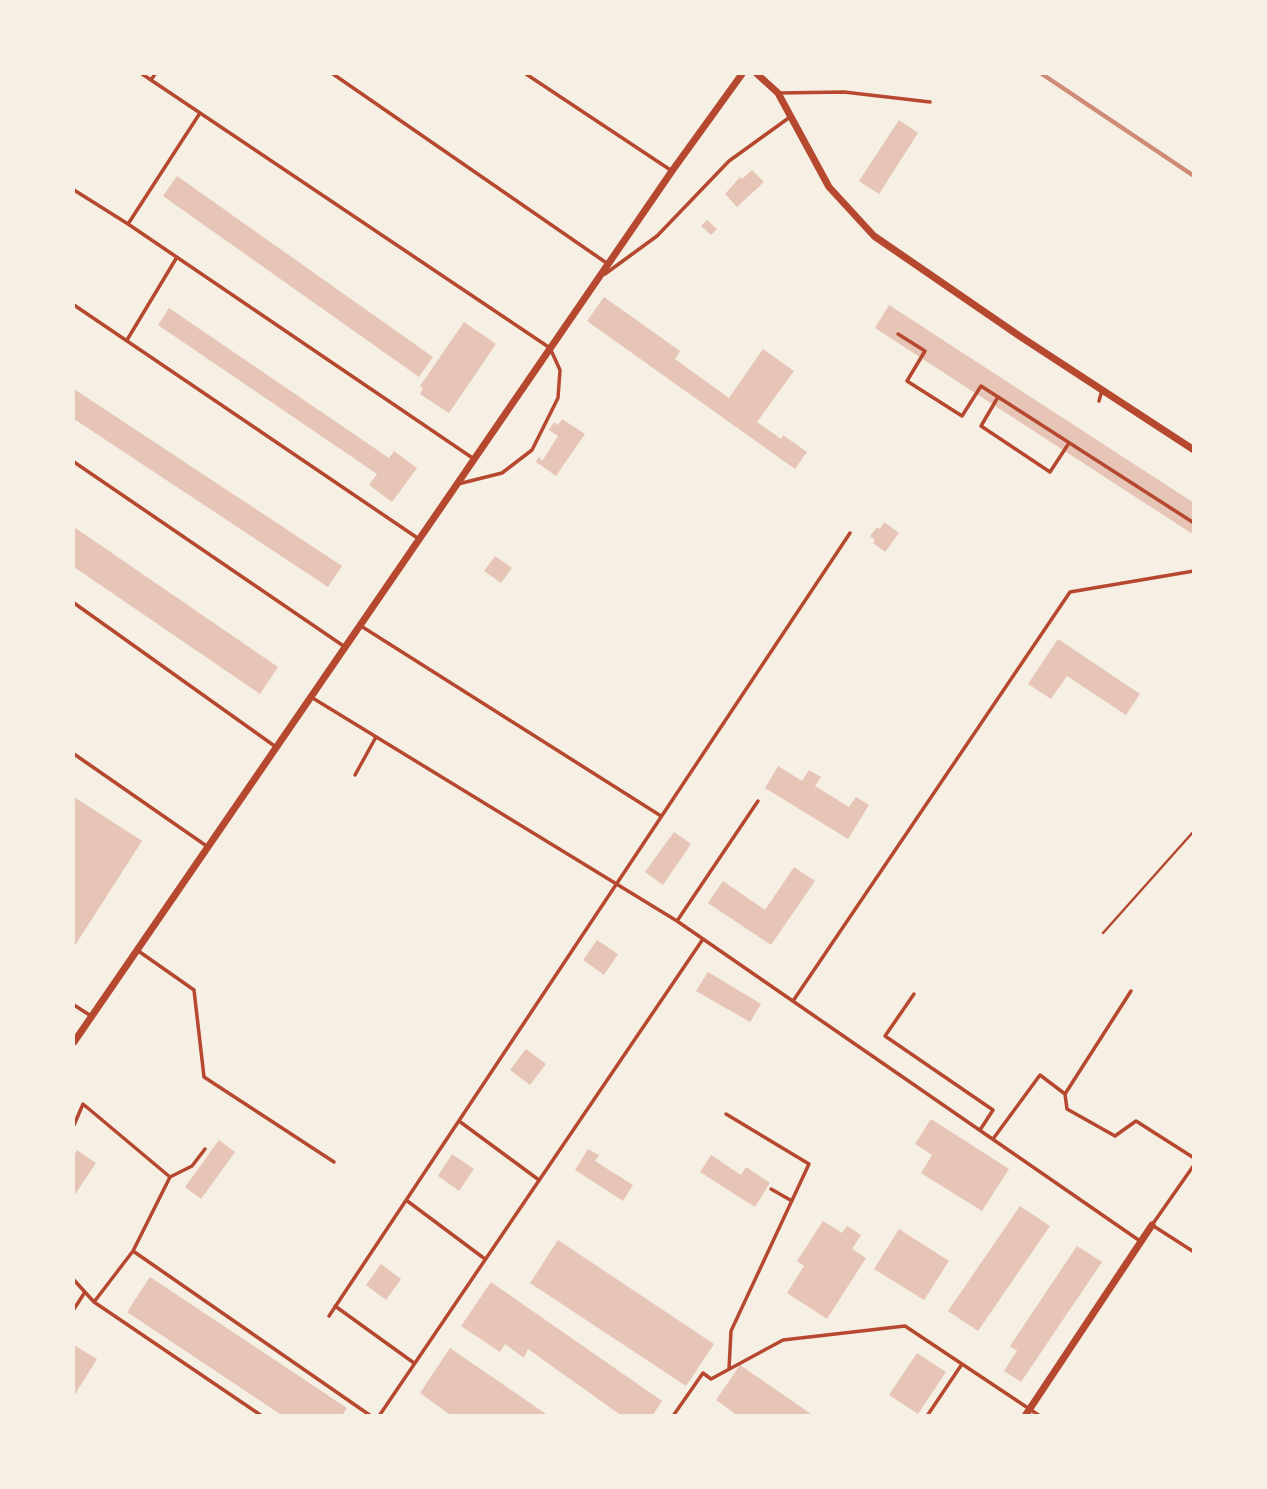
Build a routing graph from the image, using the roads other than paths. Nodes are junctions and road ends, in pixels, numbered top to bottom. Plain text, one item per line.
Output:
1 (142, 74) edge
2 (155, 74) edge
3 (333, 74) edge
4 (526, 74) edge
5 (742, 74) edge
6 (757, 74) edge
7 (151, 80) junction
8 (778, 93) junction
9 (930, 102) dead end
10 (200, 112) junction
11 (792, 116) junction
12 (672, 171) junction
13 (74, 190) edge
14 (128, 224) junction
15 (177, 257) junction
16 (608, 264) junction
17 (597, 280) junction
18 (74, 305) edge
19 (898, 334) dead end
20 (1021, 337) junction
21 (127, 340) junction
22 (1014, 344) dead end
23 (550, 348) junction
24 (1102, 390) junction
25 (998, 397) junction
26 (1099, 401) dead end
27 (1069, 443) junction
28 (1194, 450) edge
29 (474, 459) junction
30 (74, 462) edge
31 (456, 485) junction
32 (1194, 523) edge
33 (850, 533) dead end
34 (419, 539) junction
35 (1194, 571) edge
36 (74, 603) edge
37 (360, 625) junction
38 (345, 647) junction
39 (311, 697) junction
40 (376, 737) junction
41 (276, 747) junction
42 (74, 754) edge
43 (355, 775) dead end
44 (758, 801) dead end
45 (662, 816) junction
46 (208, 847) junction
47 (616, 884) junction
48 (677, 921) junction
49 (703, 939) junction
50 (137, 949) junction
51 (1131, 991) dead end
52 (914, 994) dead end
53 (793, 1001) junction
54 (74, 1005) edge
55 (91, 1016) junction
56 (74, 1042) edge
57 (1065, 1094) junction
58 (726, 1114) dead end
59 (459, 1121) junction
60 (74, 1125) edge
61 (980, 1130) junction
62 (993, 1139) junction
63 (205, 1149) dead end
64 (1194, 1158) edge
65 (334, 1162) dead end
66 (1194, 1165) edge
67 (170, 1177) junction
68 (539, 1180) junction
69 (771, 1189) dead end
70 (406, 1200) junction
71 (792, 1201) junction
72 (1152, 1225) junction
73 (1140, 1241) junction
74 (133, 1251) junction
75 (1194, 1252) edge
76 (485, 1259) junction
77 (74, 1280) edge
78 (85, 1292) junction
79 (94, 1301) junction
80 (335, 1306) junction
81 (74, 1309) edge
82 (329, 1316) dead end
83 (414, 1363) junction
84 (962, 1364) junction
85 (729, 1369) junction
86 (1027, 1412) edge
87 (674, 1415) edge
88 (261, 1416) edge
89 (371, 1416) edge
90 (379, 1416) edge
91 (927, 1416) edge
92 (1040, 1416) edge

1 - 7 lane
2 - 7 lane
3 - 16 lane
4 - 12 lane
5 - 12 street
6 - 8 street
7 - 10 lane
8 - 9 lane
8 - 11 street
10 - 14 lane
10 - 23 lane
11 - 17 lane
11 - 20 street
12 - 16 street
13 - 14 lane
14 - 15 lane
15 - 21 lane
15 - 29 lane
16 - 17 street
17 - 23 street
18 - 21 lane
19 - 25 lane
20 - 22 lane
20 - 24 street
21 - 34 lane
23 - 29 street
23 - 31 lane
24 - 26 lane
24 - 28 street
25 - 27 lane
25 - 27 lane
27 - 32 lane
29 - 31 street
30 - 38 lane
31 - 34 street
33 - 45 lane
34 - 37 street
35 - 53 lane
36 - 41 lane
37 - 38 street
37 - 45 lane
38 - 39 street
39 - 40 lane
39 - 41 street
40 - 43 lane
40 - 47 lane
41 - 46 street
42 - 46 lane
44 - 48 lane
45 - 47 lane
46 - 50 street
47 - 48 lane
47 - 59 lane
48 - 49 lane
49 - 53 lane
49 - 68 lane
50 - 55 street
50 - 65 lane
51 - 57 lane
52 - 61 lane
53 - 61 lane
54 - 55 lane
55 - 56 street
57 - 62 lane
57 - 64 lane
58 - 71 lane
59 - 68 lane
59 - 70 lane
60 - 67 lane
61 - 62 lane
62 - 73 lane
63 - 67 lane
66 - 72 lane
67 - 74 lane
68 - 76 lane
69 - 71 lane
70 - 76 lane
70 - 80 lane
71 - 85 lane
72 - 73 street
72 - 75 lane
73 - 86 street
74 - 79 lane
74 - 89 lane
76 - 83 lane
77 - 78 lane
78 - 79 lane
78 - 81 lane
79 - 88 lane
80 - 82 lane
80 - 83 lane
83 - 90 lane
84 - 85 lane
84 - 86 lane
84 - 91 lane
85 - 87 lane
86 - 92 lane

